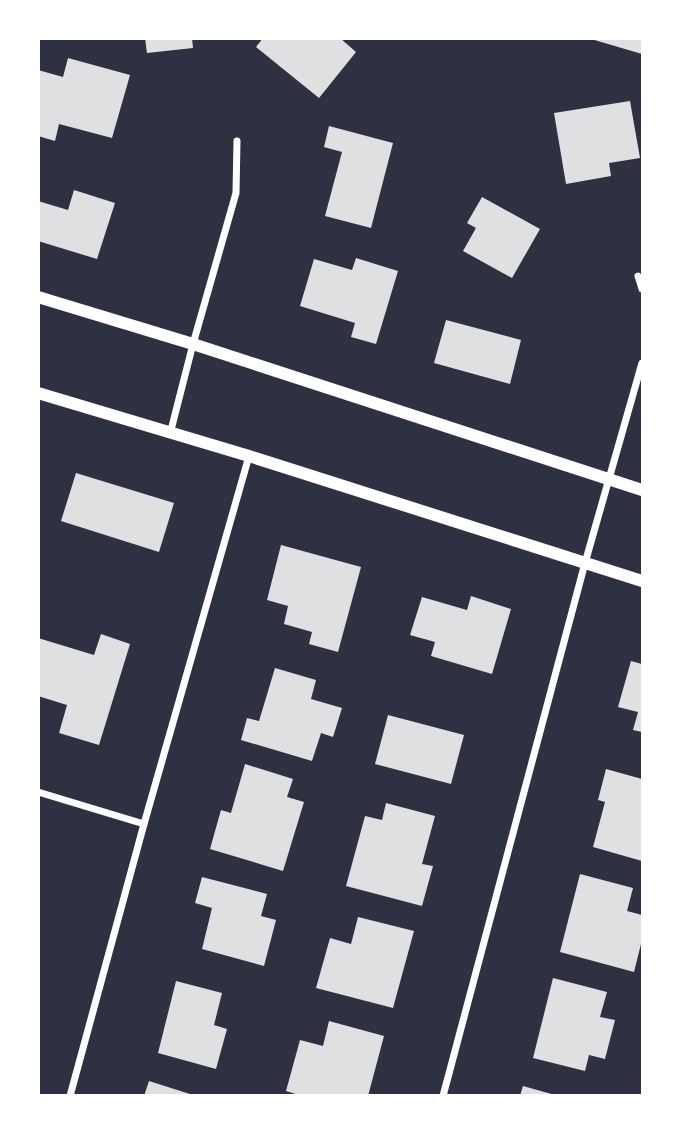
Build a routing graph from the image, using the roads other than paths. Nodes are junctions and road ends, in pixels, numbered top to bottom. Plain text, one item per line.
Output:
1 (237, 141) dead end
2 (638, 276) dead end
3 (642, 289) edge
4 (38, 297) edge
5 (193, 344) junction
6 (642, 363) edge
7 (38, 393) edge
8 (170, 434) junction
9 (249, 456) junction
10 (609, 480) junction
11 (642, 490) edge
12 (585, 563) junction
13 (642, 581) edge
14 (38, 792) edge
15 (144, 824) junction
16 (70, 1096) edge
17 (443, 1096) edge

1 - 5 street
2 - 3 street
4 - 5 street
5 - 8 street
5 - 10 street
6 - 10 street
7 - 8 street
8 - 9 street
9 - 12 street
9 - 15 street
10 - 11 street
10 - 12 street
12 - 13 street
12 - 17 street
14 - 15 street
15 - 16 street

